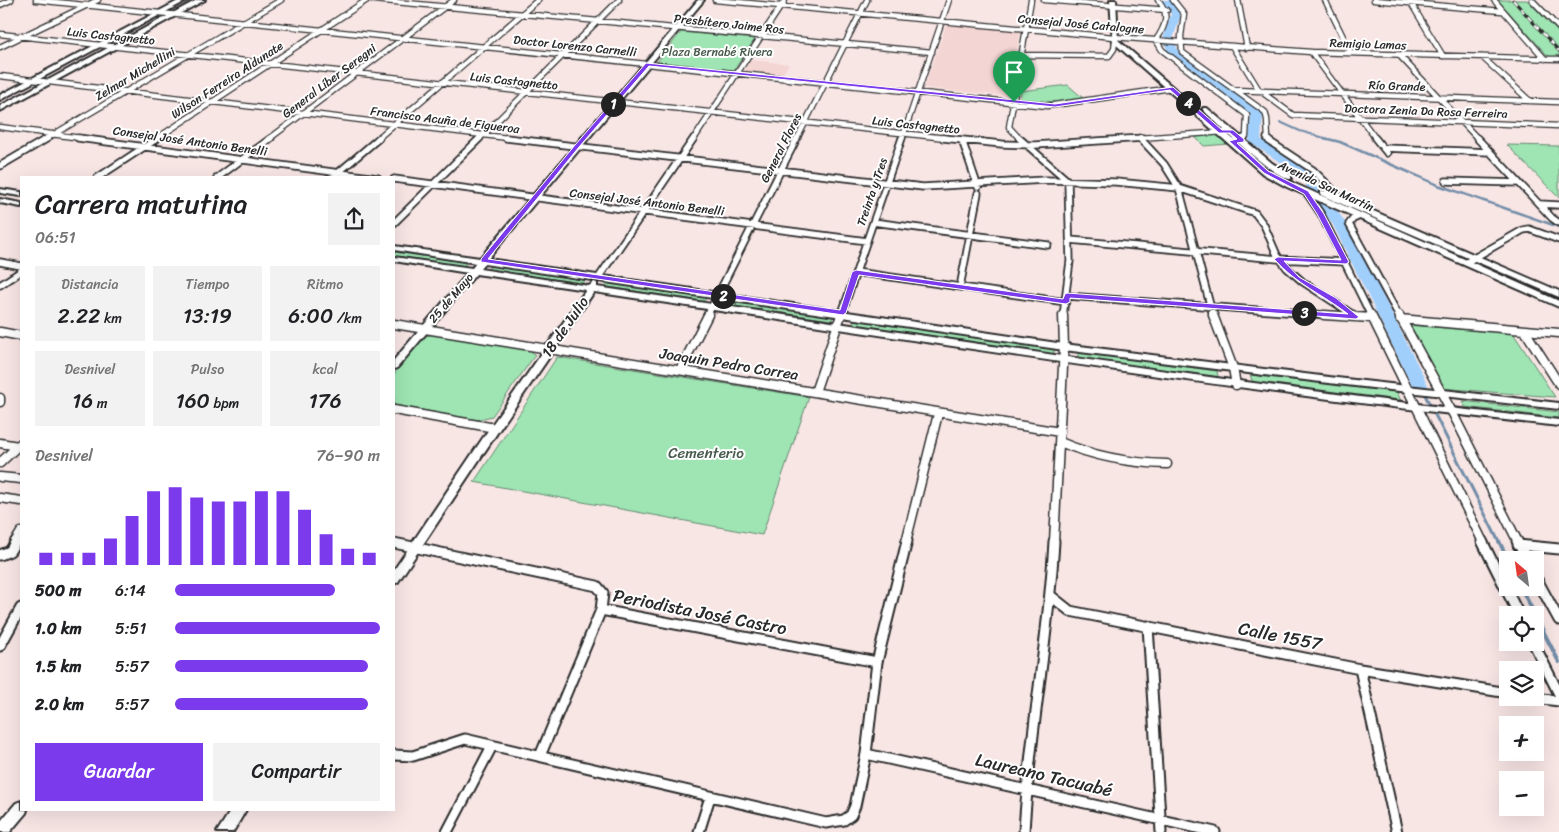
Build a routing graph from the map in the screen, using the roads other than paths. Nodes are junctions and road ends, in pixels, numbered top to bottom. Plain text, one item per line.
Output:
1 (11, 0) edge
2 (36, 0) edge
3 (98, 0) edge
4 (185, 0) edge
5 (202, 0) edge
6 (281, 0) edge
7 (367, 0) edge
8 (374, 0) edge
9 (454, 0) edge
10 (538, 0) edge
11 (619, 0) edge
12 (701, 0) edge
13 (715, 0) edge
14 (785, 0) edge
15 (867, 0) edge
16 (949, 0) edge
17 (1031, 0) edge
18 (1044, 0) edge
19 (1158, 0) edge
20 (1173, 0) edge
21 (1238, 0) edge
22 (1325, 0) edge
23 (1374, 0) edge
24 (1494, 0) edge
25 (1532, 0) edge
26 (402, 1) edge
27 (1410, 2) edge
28 (1113, 3) edge
29 (0, 5) edge
30 (87, 6) junction
31 (445, 7) junction
32 (781, 7) junction
33 (1167, 10) junction
34 (1502, 11) junction
35 (160, 13) junction
36 (175, 14) junction
37 (522, 14) junction
38 (860, 14) junction
39 (598, 21) junction
40 (942, 21) junction
41 (244, 22) junction
42 (1559, 28) edge
43 (677, 29) junction
44 (1026, 29) junction
45 (322, 30) junction
46 (0, 34) edge
47 (22, 36) junction
48 (403, 38) junction
49 (761, 38) junction
50 (1114, 39) junction
51 (1158, 40) junction
52 (1180, 42) junction
53 (100, 45) junction
54 (845, 45) junction
55 (116, 46) junction
56 (1232, 46) junction
57 (0, 47) edge
58 (484, 47) junction
59 (1247, 48) junction
60 (932, 52) junction
61 (1311, 52) junction
62 (1351, 53) junction
63 (189, 55) junction
64 (563, 55) junction
65 (1022, 55) junction
66 (1399, 55) junction
67 (1443, 56) junction
68 (1482, 57) junction
69 (1545, 59) junction
70 (1559, 59) edge
71 (271, 64) junction
72 (648, 64) junction
73 (356, 73) junction
74 (736, 73) junction
75 (0, 76) edge
76 (34, 80) junction
77 (49, 82) junction
78 (828, 82) junction
79 (442, 83) junction
80 (1171, 88) junction
81 (1234, 90) junction
82 (1259, 90) junction
83 (126, 92) junction
84 (526, 92) junction
85 (918, 92) junction
86 (1343, 94) junction
87 (0, 98) edge
88 (1439, 98) junction
89 (1530, 101) junction
90 (211, 102) junction
91 (615, 102) junction
92 (1014, 102) junction
93 (1559, 102) edge
94 (0, 109) edge
95 (303, 113) junction
96 (711, 113) junction
97 (1362, 119) junction
98 (1462, 122) junction
99 (806, 123) junction
100 (394, 124) junction
101 (1559, 126) edge
102 (0, 127) edge
103 (1231, 131) junction
104 (1221, 132) junction
105 (54, 134) junction
106 (904, 134) junction
107 (482, 135) junction
108 (1140, 138) junction
109 (962, 140) junction
110 (1242, 140) junction
111 (1232, 141) junction
112 (144, 146) junction
113 (577, 146) junction
114 (1026, 146) junction
115 (1490, 152) junction
116 (241, 159) junction
117 (680, 159) junction
118 (0, 166) edge
119 (782, 171) junction
120 (338, 172) junction
121 (99, 176) edge
122 (219, 176) edge
123 (334, 176) edge
124 (365, 176) edge
125 (395, 180) edge
126 (1068, 181) junction
127 (1446, 181) dead end
128 (1519, 183) junction
129 (433, 184) junction
130 (887, 184) junction
131 (977, 188) junction
132 (1179, 188) junction
133 (1309, 190) junction
134 (0, 191) edge
135 (20, 194) edge
136 (534, 199) junction
137 (0, 202) edge
138 (1341, 203) junction
139 (1540, 204) junction
140 (20, 205) edge
141 (1559, 205) edge
142 (645, 213) junction
143 (1360, 216) junction
144 (395, 222) edge
145 (873, 222) junction
146 (1559, 223) edge
147 (753, 226) junction
148 (970, 235) junction
149 (1070, 240) junction
150 (1559, 240) edge
151 (867, 241) junction
152 (1048, 245) dead end
153 (395, 248) edge
154 (1197, 251) junction
155 (1475, 257) junction
156 (1278, 259) junction
157 (395, 260) edge
158 (484, 260) junction
159 (0, 262) edge
160 (1346, 262) junction
161 (1467, 262) junction
162 (20, 266) edge
163 (475, 271) junction
164 (20, 272) edge
165 (856, 272) junction
166 (599, 277) junction
167 (0, 286) edge
168 (960, 287) junction
169 (591, 290) junction
170 (1559, 294) edge
171 (719, 295) junction
172 (1067, 299) junction
173 (1559, 304) edge
174 (713, 307) junction
175 (1210, 307) junction
176 (843, 313) junction
177 (1356, 317) junction
178 (1372, 318) junction
179 (1400, 319) junction
180 (395, 324) edge
181 (838, 326) junction
182 (425, 329) junction
183 (1525, 331) junction
184 (0, 332) edge
185 (1559, 333) edge
186 (20, 336) edge
187 (1064, 347) junction
188 (549, 349) junction
189 (1062, 360) junction
190 (395, 365) edge
191 (1233, 368) junction
192 (680, 370) junction
193 (1559, 384) edge
194 (1236, 385) junction
195 (1411, 389) junction
196 (816, 392) junction
197 (1438, 392) junction
198 (0, 398) edge
199 (0, 402) edge
200 (1559, 406) edge
201 (1420, 409) junction
202 (395, 410) edge
203 (1448, 411) junction
204 (938, 414) junction
205 (1559, 423) edge
206 (495, 428) junction
207 (1060, 437) junction
208 (0, 443) edge
209 (20, 445) edge
210 (0, 463) edge
211 (1167, 464) dead end
212 (0, 477) edge
213 (20, 480) edge
214 (0, 498) edge
215 (20, 502) edge
216 (20, 534) edge
217 (395, 543) edge
218 (1518, 545) junction
219 (416, 547) junction
220 (1559, 549) edge
221 (1521, 551) edge
222 (0, 555) edge
223 (395, 578) edge
224 (1544, 592) edge
225 (1052, 596) junction
226 (1515, 606) edge
227 (20, 610) edge
228 (601, 610) junction
229 (1559, 620) edge
230 (1148, 626) junction
231 (0, 646) edge
232 (1538, 651) edge
233 (877, 662) junction
234 (1360, 669) junction
235 (1499, 692) edge
236 (1559, 694) edge
237 (1544, 699) edge
238 (1559, 701) edge
239 (492, 746) junction
240 (866, 754) junction
241 (395, 755) edge
242 (540, 756) junction
243 (1026, 789) junction
244 (710, 797) junction
245 (20, 809) edge
246 (238, 811) edge
247 (1160, 819) junction
248 (2, 832) edge
249 (224, 832) edge
250 (447, 832) edge
251 (699, 832) edge
252 (1024, 832) edge
253 (1161, 832) edge
254 (1215, 832) edge
255 (1397, 832) edge

1 - 29 street
2 - 30 street, Doctor Lorenzo Carnelli
3 - 30 street
4 - 35 main road
5 - 36 main road
6 - 41 street, Zelmar Michellini
7 - 45 street, Wilson Ferreira Aldunate
8 - 26 street, Presbítero Jaime Ros
9 - 31 street, General Líber Seregni
10 - 37 street
11 - 39 street
12 - 43 street, 25 de Mayo
13 - 32 street, Consejal José Catalogne
14 - 32 street, 18 de Julio
15 - 38 street, General Flores
16 - 40 street, Treinta y Tres
17 - 44 street
18 - 28 street
19 - 33 street
20 - 52 street
21 - 59 street
22 - 62 street
23 - 27 street
24 - 34 street
25 - 42 street
26 - 31 street, Presbítero Jaime Ros
27 - 34 street
27 - 67 street
28 - 33 street
28 - 50 street
30 - 35 street, Doctor Lorenzo Carnelli
30 - 47 street
31 - 37 street, Presbítero Jaime Ros
31 - 48 street, General Líber Seregni
32 - 38 street, Consejal José Catalogne
32 - 49 street, 18 de Julio
33 - 51 street
34 - 69 street
35 - 36 street, Doctor Lorenzo Carnelli
35 - 53 main road
36 - 41 street, Doctor Lorenzo Carnelli
36 - 55 main road
37 - 39 street, Presbítero Jaime Ros
37 - 58 street
38 - 40 street, Consejal José Catalogne
38 - 54 street, General Flores
39 - 43 street, Presbítero Jaime Ros
39 - 64 street
40 - 44 street, Consejal José Catalogne
40 - 60 street, Treinta y Tres
41 - 45 street, Doctor Lorenzo Carnelli
41 - 63 street, Zelmar Michellini
43 - 49 street, Presbítero Jaime Ros
43 - 72 street, 25 de Mayo
44 - 50 street, Consejal José Catalogne
44 - 65 street
45 - 48 street, Doctor Lorenzo Carnelli
45 - 71 street, Wilson Ferreira Aldunate
46 - 47 street, Luis Castagnetto
47 - 53 street, Luis Castagnetto
47 - 57 street
48 - 58 street, Doctor Lorenzo Carnelli
48 - 73 street, General Líber Seregni
49 - 54 street, Presbítero Jaime Ros
49 - 74 street, 18 de Julio
50 - 51 street, Consejal José Catalogne
50 - 65 street
50 - 80 street, Avenida San Martín
50 - 103 street, Avenida San Martín
51 - 52 street, Consejal José Catalogne
51 - 110 street
52 - 56 street, Remigio Lamas
52 - 81 street
53 - 55 street, Luis Castagnetto
53 - 76 main road
54 - 60 street, Presbítero Jaime Ros
54 - 78 street, General Flores
55 - 63 street, Luis Castagnetto
55 - 77 main road
56 - 59 street, Remigio Lamas
56 - 82 street
58 - 64 street, Doctor Lorenzo Carnelli
58 - 79 street
59 - 61 street, Remigio Lamas
60 - 85 street, Treinta y Tres
61 - 62 street, Remigio Lamas
61 - 86 street
62 - 66 street, Remigio Lamas
63 - 71 street, Luis Castagnetto
63 - 83 street, Zelmar Michellini
64 - 72 street, Doctor Lorenzo Carnelli
64 - 84 street
65 - 92 street
66 - 67 street, Remigio Lamas
66 - 88 street
67 - 68 street, Remigio Lamas
68 - 69 street, Remigio Lamas
68 - 89 street
69 - 70 street, Remigio Lamas
71 - 73 street, Luis Castagnetto
71 - 90 street, Wilson Ferreira Aldunate
72 - 74 street, Doctor Lorenzo Carnelli
72 - 91 street, 25 de Mayo
73 - 79 street, Luis Castagnetto
73 - 95 street, General Líber Seregni
74 - 78 street, Doctor Lorenzo Carnelli
74 - 96 street, 18 de Julio
75 - 76 street, Francisco Acuña de Figueroa
76 - 77 street, Francisco Acuña de Figueroa
76 - 87 main road
77 - 83 street, Francisco Acuña de Figueroa
77 - 94 main road
78 - 85 street, Doctor Lorenzo Carnelli
78 - 99 street, General Flores
79 - 84 street, Luis Castagnetto
79 - 100 street
80 - 92 street, Doctor Lorenzo Carnelli
80 - 104 street, Avenida San Martín
81 - 82 street, Río Grande
81 - 138 street
82 - 86 street, Río Grande
82 - 97 street, Doctora Zenia Da Rosa Ferreira
83 - 90 street, Francisco Acuña de Figueroa
83 - 105 street, Zelmar Michellini
84 - 91 street, Luis Castagnetto
84 - 107 street
85 - 92 street, Doctor Lorenzo Carnelli
85 - 106 street, Treinta y Tres
86 - 88 street, Río Grande
86 - 97 street
88 - 89 street, Río Grande
88 - 98 street
89 - 93 street, Río Grande
90 - 95 street, Francisco Acuña de Figueroa
90 - 112 street, Wilson Ferreira Aldunate
91 - 96 street, Luis Castagnetto
91 - 113 street, 25 de Mayo
92 - 114 street
95 - 100 street, Francisco Acuña de Figueroa
95 - 116 street, General Líber Seregni
96 - 99 street, Luis Castagnetto
96 - 117 street, 18 de Julio
97 - 98 street, Doctora Zenia Da Rosa Ferreira
97 - 115 street
98 - 101 street, Doctora Zenia Da Rosa Ferreira
98 - 115 street
99 - 106 street, Luis Castagnetto
99 - 119 street, General Flores
100 - 107 street, Francisco Acuña de Figueroa
100 - 120 street
102 - 105 street, Consejal José Antonio Benelli
103 - 104 street, Luis Castagnetto
103 - 110 street, Avenida San Martín
104 - 108 street, Luis Castagnetto
104 - 111 street, Avenida San Martín
105 - 112 street, Consejal José Antonio Benelli
105 - 118 street, Zelmar Michellini
106 - 109 street, Luis Castagnetto
106 - 130 street, Treinta y Tres
107 - 113 street, Francisco Acuña de Figueroa
107 - 129 street
108 - 114 street, Luis Castagnetto
108 - 132 street
109 - 114 street, Luis Castagnetto
109 - 131 street
110 - 111 street
110 - 133 street, Avenida San Martín
111 - 133 street, Avenida San Martín
112 - 116 street, Consejal José Antonio Benelli
112 - 121 street, Wilson Ferreira Aldunate
113 - 117 street, Francisco Acuña de Figueroa
113 - 136 street, 25 de Mayo
114 - 126 street
115 - 128 street
116 - 120 street, Consejal José Antonio Benelli
116 - 122 street, General Líber Seregni
117 - 119 street, Francisco Acuña de Figueroa
117 - 142 street, 18 de Julio
119 - 130 street, Francisco Acuña de Figueroa
119 - 147 street, General Flores
120 - 123 street
120 - 124 street, Consejal José Antonio Benelli
125 - 129 street, Consejal José Antonio Benelli
126 - 131 street, Francisco Acuña de Figueroa
126 - 132 street, Francisco Acuña de Figueroa
126 - 149 street
127 - 128 street
128 - 139 street
129 - 136 street, Consejal José Antonio Benelli
129 - 144 street
130 - 131 street, Francisco Acuña de Figueroa
130 - 145 street, Treinta y Tres
131 - 148 street
132 - 154 street
132 - 156 street, Francisco Acuña de Figueroa
133 - 138 street, Avenida San Martín
133 - 138 street, Avenida San Martín
133 - 160 street
134 - 135 street
136 - 142 street, Consejal José Antonio Benelli
136 - 158 street, 25 de Mayo
137 - 140 street
138 - 143 street, Avenida San Martín
138 - 155 street, Avenida San Martín
139 - 141 street
139 - 146 street
142 - 147 street, Consejal José Antonio Benelli
142 - 166 street, 18 de Julio
143 - 161 street, Avenida San Martín
143 - 179 street
145 - 148 street
145 - 151 street, Treinta y Tres
147 - 151 street, Consejal José Antonio Benelli
147 - 171 street, General Flores
148 - 152 street
148 - 168 street
149 - 154 street
149 - 172 street
150 - 155 street
151 - 165 street, Treinta y Tres
153 - 158 street
154 - 156 street
154 - 175 street
155 - 161 street
155 - 170 street, Avenida San Martín
156 - 160 street
156 - 177 street
157 - 163 street
158 - 163 street, 25 de Mayo
158 - 166 street
159 - 162 street
160 - 178 street
161 - 173 street, Avenida San Martín
163 - 169 street
163 - 182 street, 25 de Mayo
164 - 167 street
165 - 168 street
165 - 176 street, Treinta y Tres
166 - 169 street, 18 de Julio
166 - 171 street
168 - 172 street
169 - 174 street
169 - 188 street, 18 de Julio
171 - 174 street, General Flores
171 - 176 street
172 - 175 street
172 - 187 street
174 - 181 street
174 - 192 street, General Flores
175 - 177 street
175 - 191 street
176 - 181 street, Treinta y Tres
176 - 187 street
177 - 178 street
178 - 195 street
179 - 183 street
179 - 197 street
180 - 182 street, Joaquin Pedro Correa
181 - 189 street
181 - 196 street, Treinta y Tres
182 - 188 street, Joaquin Pedro Correa
182 - 190 street, 25 de Mayo
183 - 185 street
183 - 193 street
184 - 186 street
187 - 189 street
187 - 191 street
188 - 192 street, Joaquin Pedro Correa
188 - 206 street, 18 de Julio
189 - 194 street
189 - 207 street
191 - 194 street
191 - 195 street
192 - 196 street, Joaquin Pedro Correa
194 - 201 street
195 - 197 street
195 - 201 street
196 - 204 street, Joaquin Pedro Correa
197 - 200 street
197 - 203 street
198 - 199 street
201 - 203 street
201 - 226 street
202 - 206 street
203 - 205 street
203 - 218 street
204 - 207 street, Joaquin Pedro Correa
204 - 233 street
206 - 219 street, 18 de Julio
207 - 211 street, Joaquin Pedro Correa
207 - 225 street
208 - 209 street
209 - 210 street
212 - 213 street
214 - 215 street
216 - 222 street
217 - 219 street, Periodista José Castro
218 - 220 street
218 - 221 street
219 - 223 street, 18 de Julio
219 - 228 street, Periodista José Castro
224 - 229 street
225 - 230 street, Calle 1557
225 - 243 street
227 - 231 street
228 - 233 street, Periodista José Castro
228 - 242 street
230 - 234 street, Calle 1557
230 - 247 street
232 - 236 street
233 - 240 street
234 - 235 street, Calle 1557
234 - 255 street
237 - 238 street
239 - 241 street
239 - 242 street
239 - 250 street
240 - 243 street, Laureano Tacuabé
240 - 244 street
242 - 244 street
243 - 247 street, Laureano Tacuabé
243 - 252 street
244 - 251 street
245 - 248 street
246 - 249 street
247 - 253 street
247 - 254 street, Laureano Tacuabé

